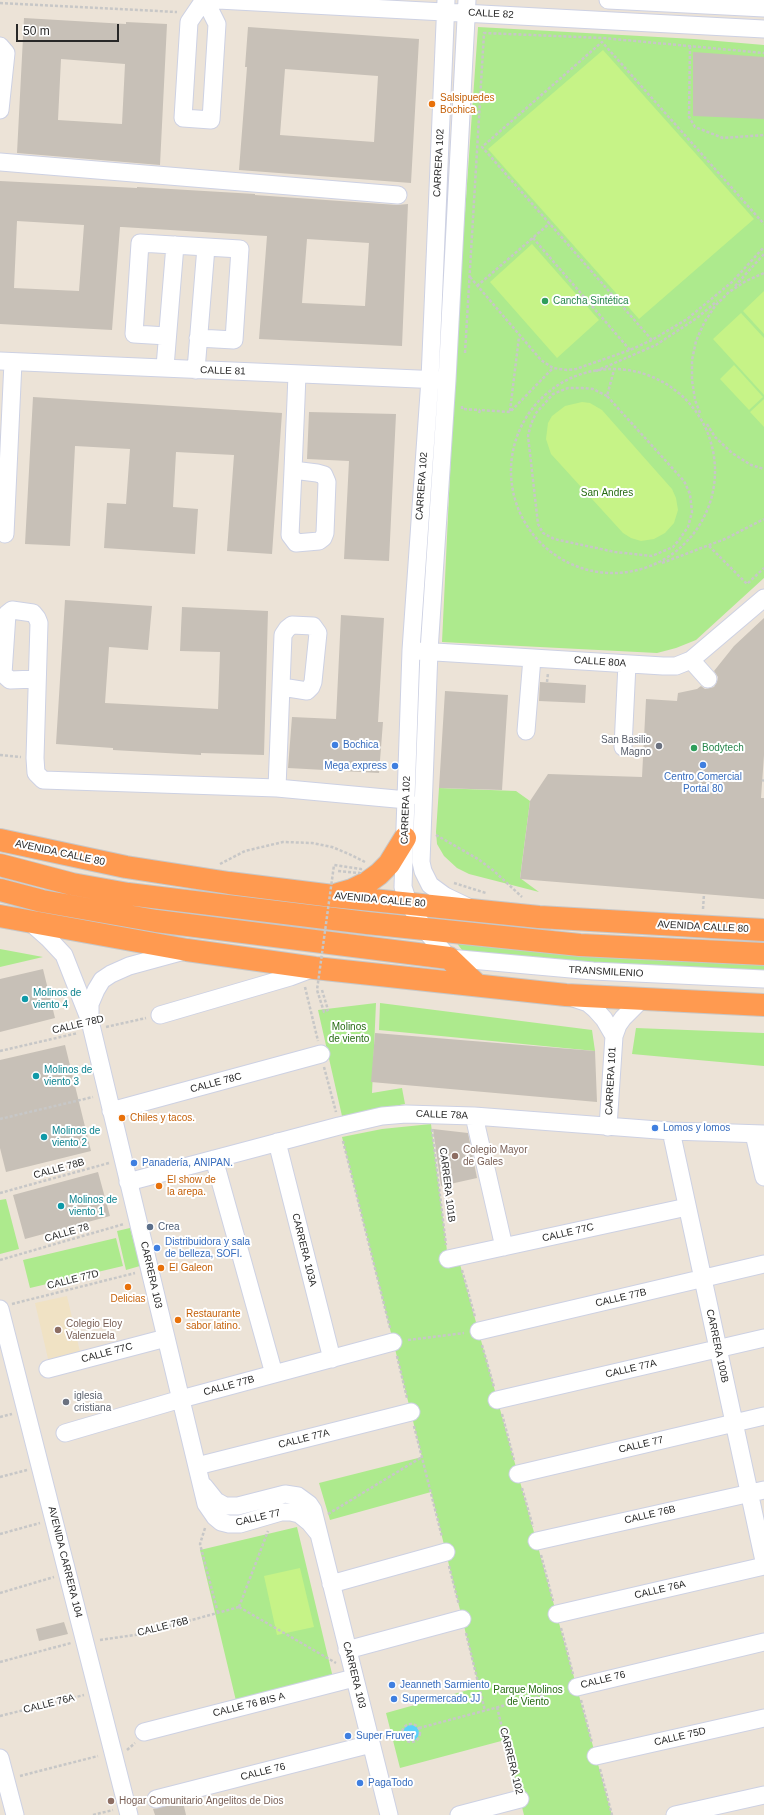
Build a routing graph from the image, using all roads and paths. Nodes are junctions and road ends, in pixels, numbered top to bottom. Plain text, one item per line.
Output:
1 (204, 0) edge
2 (218, 0) edge
3 (608, 0) edge
4 (740, 4) edge
5 (446, 6) edge
6 (467, 6) edge
7 (764, 8) edge
8 (739, 28) junction
9 (764, 29) edge
10 (0, 46) edge
11 (690, 46) junction
12 (764, 53) edge
13 (0, 110) edge
14 (764, 135) edge
15 (477, 146) junction
16 (482, 147) junction
17 (0, 162) edge
18 (398, 195) dead end
19 (550, 223) junction
20 (764, 224) edge
21 (533, 238) junction
22 (175, 245) junction
23 (206, 247) junction
24 (764, 247) edge
25 (764, 254) edge
26 (764, 273) edge
27 (470, 276) junction
28 (477, 286) junction
29 (729, 292) junction
30 (167, 336) junction
31 (519, 336) junction
32 (198, 338) junction
33 (652, 340) junction
34 (630, 350) junction
35 (465, 354) dead end
36 (6, 362) edge
37 (165, 367) junction
38 (553, 368) junction
39 (196, 370) junction
40 (614, 370) junction
41 (297, 374) junction
42 (588, 374) junction
43 (430, 379) junction
44 (447, 380) junction
45 (606, 396) junction
46 (462, 401) dead end
47 (510, 412) junction
48 (702, 418) junction
49 (764, 469) edge
50 (293, 470) dead end
51 (764, 519) edge
52 (5, 534) dead end
53 (709, 545) junction
54 (658, 565) junction
55 (764, 568) edge
56 (764, 598) edge
57 (411, 650) junction
58 (429, 651) junction
59 (532, 658) junction
60 (692, 660) junction
61 (627, 664) junction
62 (37, 679) dead end
63 (708, 679) dead end
64 (282, 687) dead end
65 (526, 732) dead end
66 (623, 747) dead end
67 (0, 755) edge
68 (35, 758) junction
69 (277, 788) junction
70 (407, 800) junction
71 (430, 832) dead end
72 (405, 838) junction
73 (0, 840) edge
74 (0, 866) edge
75 (337, 871) dead end
76 (0, 890) edge
77 (704, 894) dead end
78 (333, 896) junction
79 (525, 900) dead end
80 (408, 902) junction
81 (477, 911) junction
82 (0, 916) edge
83 (702, 916) dead end
84 (31, 923) junction
85 (425, 930) junction
86 (764, 930) edge
87 (187, 950) junction
88 (764, 954) edge
89 (448, 958) junction
90 (315, 968) junction
91 (764, 979) edge
92 (477, 985) junction
93 (322, 990) dead end
94 (566, 995) junction
95 (642, 999) junction
96 (764, 1005) edge
97 (160, 1015) joint
98 (91, 1026) junction
99 (614, 1036) junction
100 (0, 1051) edge
101 (321, 1054) dead end
102 (107, 1094) junction
103 (111, 1111) junction
104 (430, 1113) junction
105 (474, 1116) junction
106 (0, 1119) edge
107 (608, 1127) junction
108 (670, 1131) junction
109 (759, 1134) edge
110 (277, 1142) junction
111 (214, 1159) junction
112 (123, 1160) junction
113 (764, 1177) edge
114 (128, 1182) junction
115 (0, 1193) edge
116 (687, 1206) junction
117 (138, 1220) junction
118 (504, 1247) junction
119 (0, 1260) edge
120 (448, 1260) joint
121 (764, 1264) edge
122 (149, 1269) junction
123 (703, 1279) junction
124 (4, 1307) edge
125 (479, 1331) joint
126 (166, 1338) junction
127 (764, 1338) edge
128 (393, 1342) joint
129 (718, 1349) junction
130 (332, 1359) junction
131 (48, 1369) dead end
132 (274, 1374) junction
133 (181, 1399) junction
134 (498, 1400) dead end
135 (410, 1412) dead end
136 (764, 1416) edge
137 (734, 1423) junction
138 (65, 1433) dead end
139 (422, 1457) dead end
140 (41, 1467) junction
141 (198, 1474) junction
142 (518, 1474) dead end
143 (0, 1477) edge
144 (757, 1492) edge
145 (210, 1512) junction
146 (274, 1514) junction
147 (54, 1519) junction
148 (317, 1528) junction
149 (0, 1534) edge
150 (537, 1541) dead end
151 (446, 1552) dead end
152 (764, 1561) edge
153 (764, 1566) edge
154 (68, 1573) junction
155 (331, 1584) junction
156 (0, 1593) edge
157 (239, 1607) junction
158 (218, 1613) junction
159 (557, 1614) dead end
160 (462, 1619) dead end
161 (85, 1641) junction
162 (764, 1642) edge
163 (348, 1650) junction
164 (0, 1662) edge
165 (354, 1676) junction
166 (577, 1687) joint
167 (98, 1692) junction
168 (497, 1707) junction
169 (0, 1716) edge
170 (764, 1718) edge
171 (419, 1728) junction
172 (144, 1732) joint
173 (371, 1744) junction
174 (113, 1753) junction
175 (596, 1756) dead end
176 (0, 1758) edge
177 (6, 1779) junction
178 (764, 1795) edge
179 (156, 1799) dead end
180 (520, 1799) joint
181 (15, 1815) edge
182 (129, 1815) edge
183 (389, 1815) edge
184 (459, 1815) edge
185 (675, 1815) edge

1 - 1 street
2 - 5 street, CALLE 82
3 - 4 street
4 - 7 street
4 - 8 street
5 - 6 street, CALLE 82
5 - 43 street, CARRERA 102
6 - 8 street, CALLE 82
6 - 44 street, CARRERA 102
8 - 9 street, CALLE 82
10 - 13 street
11 - 12 path
11 - 14 path
11 - 15 path
15 - 16 path
15 - 27 path
16 - 19 path
16 - 20 path
17 - 18 street
19 - 21 path
19 - 33 path
21 - 28 path
21 - 34 path
22 - 23 street
22 - 30 street
22 - 30 street
23 - 32 street
23 - 32 street
24 - 33 path
25 - 29 path
26 - 29 path
27 - 28 path
27 - 35 path
28 - 31 path
29 - 42 path
29 - 48 path
30 - 37 street
31 - 38 path
31 - 47 path
32 - 39 street
33 - 34 path
34 - 38 path
36 - 37 street, CALLE 81
36 - 52 street
37 - 39 street, CALLE 81
38 - 47 path
39 - 41 street, CALLE 81
40 - 42 path
40 - 45 path
40 - 48 path
41 - 43 street, CALLE 81
41 - 50 street
42 - 54 path
43 - 44 street, CALLE 81
43 - 57 street, CARRERA 102
44 - 58 street, CARRERA 102
45 - 45 path
46 - 47 path
48 - 49 path
48 - 54 path
51 - 53 path
53 - 54 path
53 - 55 path
56 - 60 street, CALLE 80A
57 - 58 street, CALLE 80A
57 - 70 street, CARRERA 102
58 - 59 street, CALLE 80A
58 - 81 street, CARRERA 102
59 - 61 street, CALLE 80A
59 - 65 street
60 - 61 street, CALLE 80A
60 - 63 street
61 - 66 street
62 - 68 street
64 - 69 street
67 - 68 path
68 - 69 street
69 - 70 street
70 - 72 street, CARRERA 102
71 - 79 path
72 - 78 highway
72 - 80 street, CARRERA 102
73 - 78 highway, AVENIDA CALLE 80
74 - 85 highway
75 - 93 path, bridge
76 - 89 highway
77 - 83 path
78 - 80 highway, AVENIDA CALLE 80
80 - 81 highway, AVENIDA CALLE 80
80 - 85 street, CARRERA 102
81 - 86 highway, AVENIDA CALLE 80
82 - 84 highway
84 - 87 highway
84 - 98 street, CARRERA 103
85 - 88 highway
85 - 89 street, CARRERA 102
87 - 90 highway
87 - 98 street, CARRERA 103
89 - 91 street, TRANSMILENIO
89 - 92 highway
90 - 92 highway
90 - 97 street
92 - 94 highway
94 - 95 highway
94 - 99 street, CARRERA 101
95 - 96 highway
95 - 99 street, CARRERA 101
97 - 98 path, CALLE 78D
98 - 100 path, CALLE 78D
98 - 102 street, CARRERA 103
99 - 107 street, CARRERA 101
101 - 103 street, CALLE 78C
102 - 103 street, CARRERA 103
102 - 106 path
103 - 112 street, CARRERA 103
104 - 105 street, CALLE 78A
104 - 110 street, CALLE 78A
104 - 120 path, CARRERA 101B
105 - 107 street, CALLE 78A
105 - 118 street
107 - 108 street, CALLE 78A
108 - 109 street, CALLE 78A
108 - 116 street, CARRERA 100B
109 - 113 street
110 - 111 street, CALLE 78A
110 - 130 street, CARRERA 103A
111 - 114 street, CALLE 78A
111 - 132 street
112 - 114 street, CARRERA 103
112 - 115 path, CALLE 78B
114 - 117 street, CARRERA 103
116 - 118 street, CALLE 77C
116 - 123 street, CARRERA 100B
117 - 119 path, CALLE 78
117 - 122 street, CARRERA 103
118 - 120 street, CALLE 77C
121 - 123 street, CALLE 77B
122 - 124 path, CALLE 77D
122 - 126 street, CARRERA 103
123 - 125 street, CALLE 77B
123 - 129 street, CARRERA 100B
124 - 140 street, AVENIDA CARRERA 104
125 - 128 path
126 - 131 street, CALLE 77C
126 - 133 street, CARRERA 103
127 - 129 street, CALLE 77A
128 - 130 street, CALLE 77B
129 - 134 street, CALLE 77A
129 - 137 street, CARRERA 100B
130 - 132 street, CALLE 77B
132 - 133 street, CALLE 77B
133 - 138 street, CALLE 77B
133 - 141 street, CARRERA 103
135 - 141 street, CALLE 77A
136 - 137 street, CALLE 77
137 - 142 street, CALLE 77
137 - 144 street, CARRERA 100B
139 - 148 path
140 - 143 path
140 - 147 street, AVENIDA CARRERA 104
141 - 145 street
141 - 148 street, CALLE 77
144 - 150 street, CALLE 76B
144 - 152 street, CARRERA 100B
145 - 146 street, CALLE 77
145 - 158 path
146 - 148 street, CALLE 77
146 - 157 path
147 - 149 path
147 - 154 street, AVENIDA CARRERA 104
148 - 155 street, CARRERA 103
151 - 155 street
153 - 159 street, CALLE 76A
154 - 156 path
154 - 161 street, AVENIDA CARRERA 104
155 - 163 street, CARRERA 103
157 - 158 path, CALLE 76B
157 - 165 path
158 - 161 path, CALLE 76B
160 - 163 street
161 - 164 path, CALLE 76B
161 - 167 street, AVENIDA CARRERA 104
162 - 166 street, CALLE 76
163 - 165 street, CARRERA 103
165 - 172 street, CALLE 76 BIS A
165 - 173 street, CARRERA 103
166 - 168 path, CALLE 76
167 - 169 path, CALLE 76A
167 - 174 street, AVENIDA CARRERA 104
168 - 171 path, CALLE 76
168 - 180 path, CARRERA 102
170 - 175 street, CALLE 75D
171 - 171 path
172 - 174 path
173 - 179 street, CALLE 76
173 - 183 street, CARRERA 103
174 - 177 path
174 - 182 street, AVENIDA CARRERA 104
176 - 177 street
177 - 181 street
178 - 185 street
180 - 184 street

